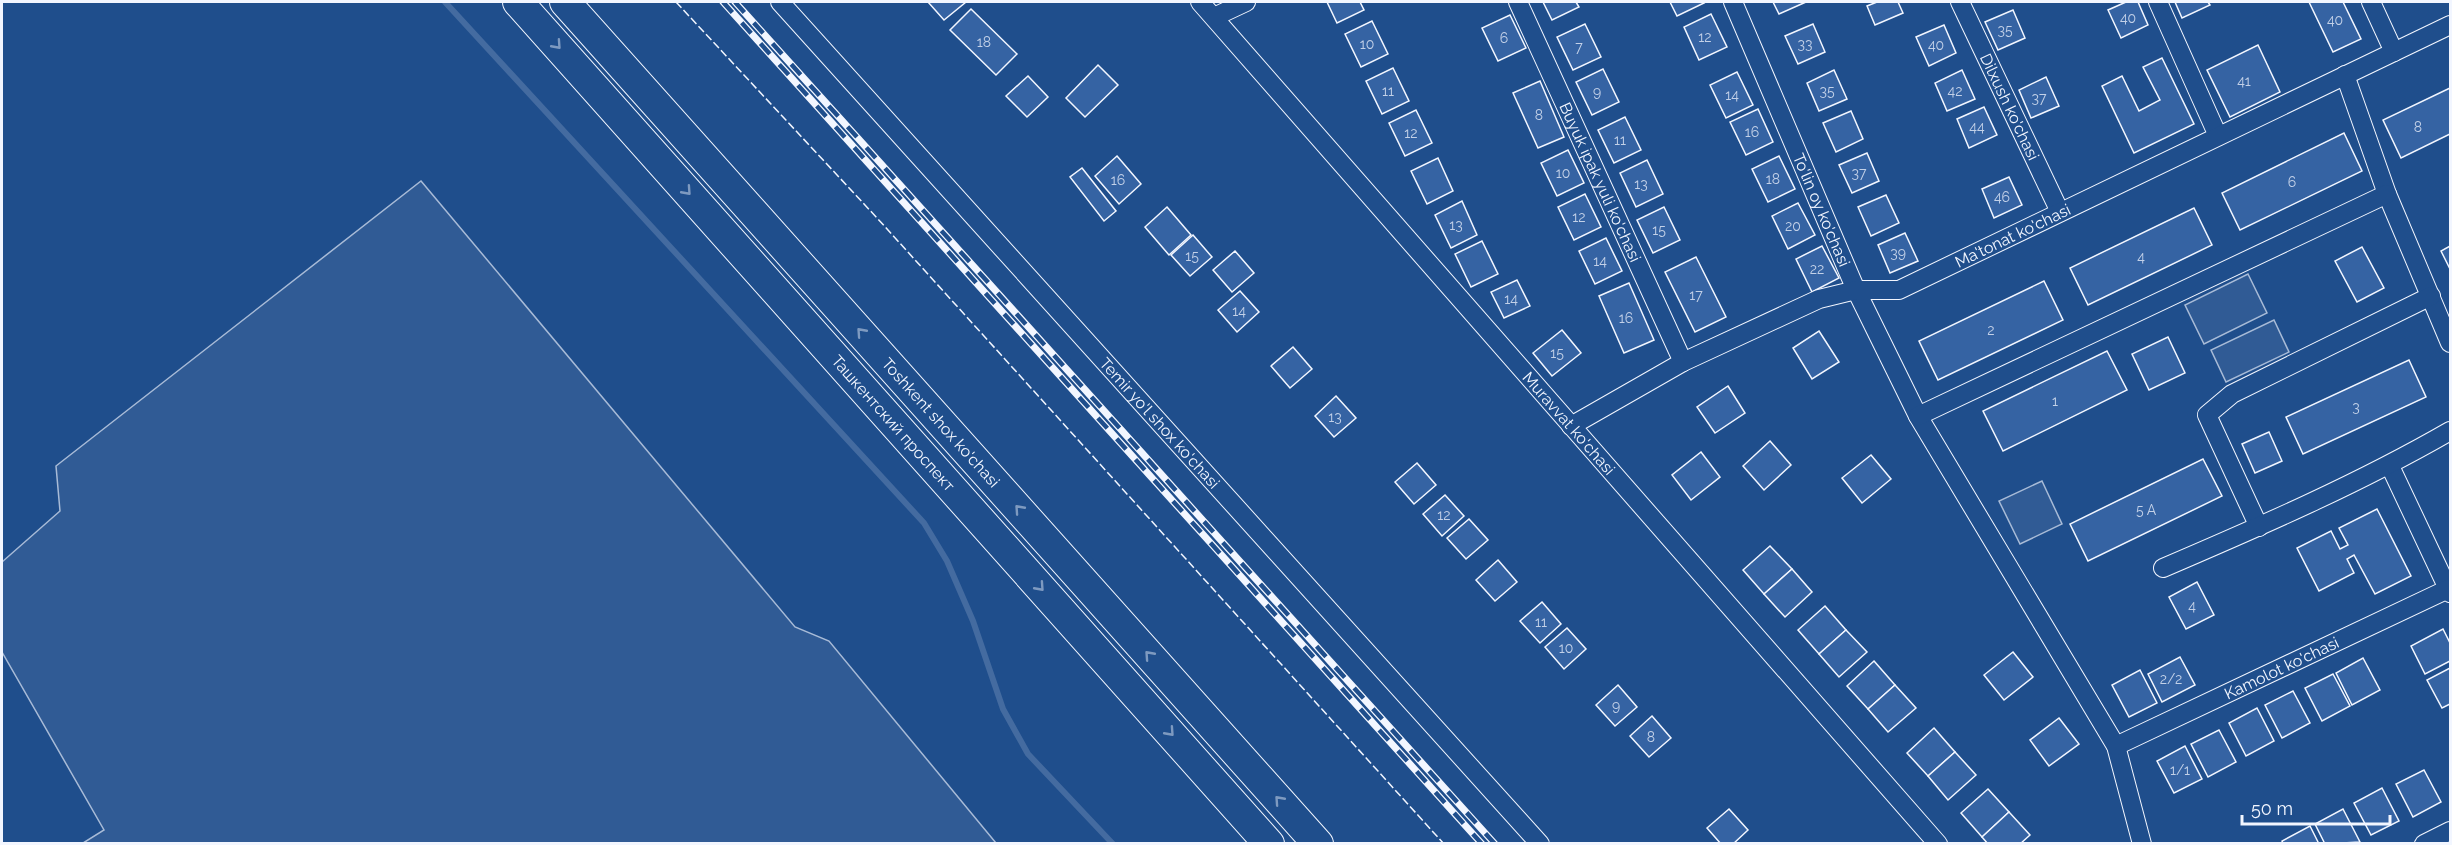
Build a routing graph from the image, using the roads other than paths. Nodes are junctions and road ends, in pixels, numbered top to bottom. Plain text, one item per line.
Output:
1 (518, 2) edge
2 (565, 2) edge
3 (780, 2) edge
4 (1200, 2) edge
5 (1246, 2) edge
6 (1518, 2) edge
7 (1733, 2) edge
8 (1960, 2) edge
9 (2158, 2) edge
10 (2371, 2) edge
11 (1214, 17) junction
12 (2451, 25) edge
13 (2394, 52) junction
14 (2345, 75) junction
15 (2218, 136) junction
16 (2387, 194) junction
17 (2060, 212) junction
18 (1856, 290) junction
19 (2431, 296) junction
20 (2451, 343) edge
21 (1683, 362) junction
22 (1918, 416) junction
23 (1571, 426) junction
24 (2451, 431) edge
25 (2390, 466) junction
26 (2259, 527) junction
27 (2163, 568) dead end
28 (2449, 591) edge
29 (2115, 746) junction
30 (2451, 831) edge
31 (1269, 843) edge
32 (1318, 843) edge
33 (1540, 843) edge
34 (1938, 843) edge
35 (2142, 843) edge
36 (2424, 843) edge

1 -> 31 highway, Ташкентский проспект
32 -> 2 highway, Toshkent shox ko'chasi
3 - 33 street, Temir yo'l shox ko'chasi
4 - 11 street, Muravvat ko'chasi
5 - 11 street
6 - 21 street, Buyuk ipak yuli ko'chasi
7 - 18 street, To'lin oy ko'chasi
8 - 17 street, Dilxush ko'chasi
9 - 15 street
10 - 13 street
11 - 23 street, Muravvat ko'chasi
12 - 13 street, Ma'tonat ko'chasi
13 - 14 street, Ma'tonat ko'chasi
14 - 15 street, Ma'tonat ko'chasi
14 - 16 street
15 - 17 street, Ma'tonat ko'chasi
16 - 19 street
16 - 22 street
17 - 18 street, Ma'tonat ko'chasi
18 - 21 street, Ma'tonat ko'chasi
18 - 22 street, To'lin oy ko'chasi
19 - 20 street
19 - 26 street
21 - 23 street, Ma'tonat ko'chasi
22 - 29 street, To'lin oy ko'chasi
23 - 34 street, Muravvat ko'chasi
24 - 25 street
25 - 26 street
25 - 28 street
26 - 27 street
28 - 29 street, Kamolot ko'chasi
29 - 35 street, To'lin oy ko'chasi
30 - 36 street

